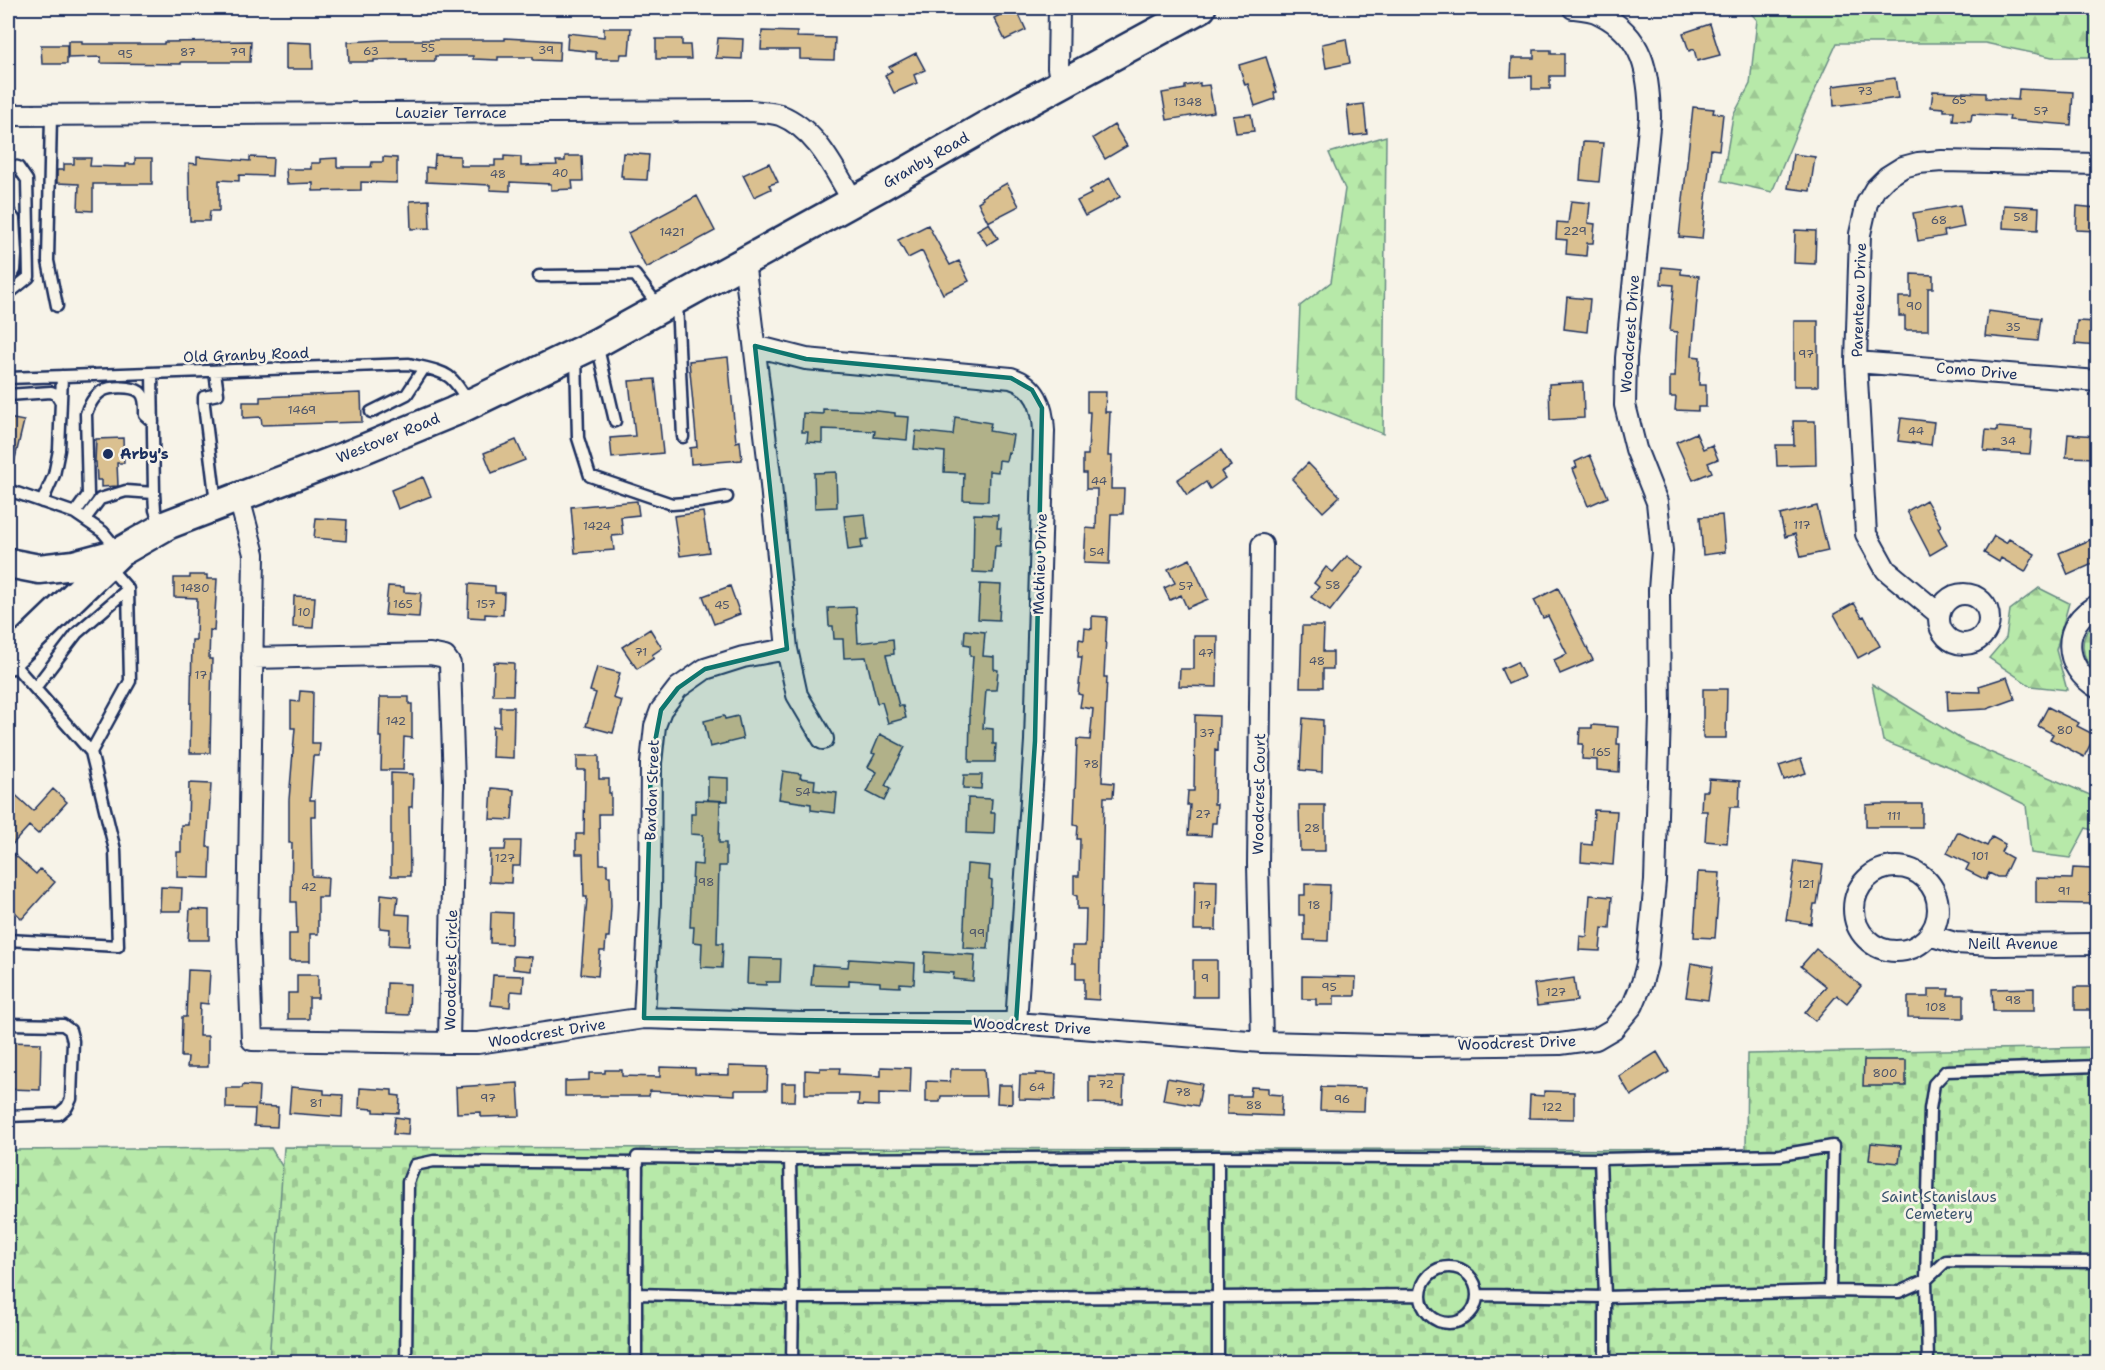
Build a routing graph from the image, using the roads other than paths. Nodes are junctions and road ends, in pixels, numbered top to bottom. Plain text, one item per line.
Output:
1 (1059, 8) edge
2 (1201, 8) edge
3 (1573, 8) edge
4 (1061, 84) junction
5 (8, 115) edge
6 (44, 115) junction
7 (2097, 164) edge
8 (8, 165) edge
9 (853, 201) junction
10 (8, 211) edge
11 (744, 261) junction
12 (539, 276) dead end
13 (8, 282) edge
14 (8, 294) edge
15 (57, 306) dead end
16 (663, 307) junction
17 (755, 346) junction
18 (586, 348) junction
19 (1856, 362) junction
20 (424, 368) junction
21 (215, 372) junction
22 (152, 374) junction
23 (62, 376) junction
24 (8, 378) edge
25 (2097, 381) edge
26 (8, 394) edge
27 (61, 402) junction
28 (469, 404) junction
29 (371, 412) dead end
30 (615, 421) dead end
31 (153, 422) junction
32 (683, 437) dead end
33 (8, 490) edge
34 (154, 493) junction
35 (726, 497) dead end
36 (42, 502) junction
37 (228, 502) junction
38 (80, 516) junction
39 (161, 529) junction
40 (1262, 545) dead end
41 (113, 558) junction
42 (8, 563) edge
43 (128, 589) junction
44 (2097, 605) edge
45 (1939, 614) dead end
46 (788, 649) junction
47 (252, 658) junction
48 (8, 660) edge
49 (35, 688) junction
50 (2097, 688) edge
51 (823, 739) dead end
52 (91, 752) junction
53 (1929, 935) junction
54 (8, 940) edge
55 (2097, 944) edge
56 (644, 1018) junction
57 (1016, 1023) junction
58 (8, 1024) edge
59 (1263, 1042) junction
60 (449, 1043) junction
61 (2097, 1066) edge
62 (8, 1116) edge
63 (1218, 1157) junction
64 (790, 1159) junction
65 (1600, 1159) junction
66 (638, 1163) junction
67 (2097, 1262) edge
68 (1926, 1280) junction
69 (1830, 1291) junction
70 (636, 1294) junction
71 (1421, 1295) junction
72 (1478, 1295) junction
73 (1218, 1297) junction
74 (1605, 1297) junction
75 (793, 1298) junction
76 (406, 1362) edge
77 (636, 1362) edge
78 (792, 1362) edge
79 (1218, 1362) edge
80 (1605, 1362) edge
81 (1928, 1362) edge

1 - 4 street
2 - 4 main road, Granby Road
3 - 59 street, Woodcrest Drive
4 - 9 main road, Granby Road
5 - 6 street, Lauzier Terrace
6 - 9 street, Lauzier Terrace
6 - 15 lane
7 - 19 street, Parenteau Drive
8 - 14 lane
9 - 11 main road, Granby Road
10 - 13 lane
11 - 16 main road, Granby Road
11 - 17 street
12 - 16 lane
16 - 18 main road, Westover Road
16 - 32 lane
17 - 46 street
17 - 57 street, Mathieu Drive
18 - 28 main road, Westover Road
18 - 30 lane
18 - 35 lane
19 - 25 street, Como Drive
19 - 45 street, Parenteau Drive
20 - 21 lane, Old Granby Road
20 - 28 lane, Old Granby Road
20 - 29 lane
21 - 22 lane, Old Granby Road
21 - 37 lane
22 - 23 lane, Old Granby Road
22 - 31 lane
23 - 24 lane, Old Granby Road
23 - 27 lane
26 - 27 lane
27 - 36 lane
28 - 37 main road, Westover Road
31 - 34 lane
31 - 38 lane
33 - 36 lane
34 - 38 lane
34 - 39 lane
36 - 38 lane
37 - 39 main road, Westover Road
37 - 47 street, Woodcrest Circle
38 - 41 lane
39 - 41 main road, Westover Road
40 - 59 street, Woodcrest Court
41 - 42 main road, Westover Road
41 - 43 lane
41 - 48 main road, Westover Road
43 - 49 lane
43 - 52 lane
44 - 50 street
46 - 51 street
46 - 56 street, Bardon Street
47 - 60 street, Woodcrest Circle
47 - 60 street, Woodcrest Circle
48 - 49 lane
49 - 52 lane
52 - 54 lane
53 - 53 street
53 - 55 street, Neill Avenue
56 - 57 street, Woodcrest Drive
56 - 60 street, Woodcrest Drive
57 - 59 street, Woodcrest Drive
58 - 62 lane
61 - 68 lane
63 - 64 lane
63 - 65 lane
63 - 73 lane
64 - 66 lane
64 - 75 lane
65 - 69 lane
65 - 74 lane
66 - 70 lane
66 - 76 lane
67 - 68 lane
68 - 69 lane
68 - 81 lane
69 - 74 lane
70 - 75 lane
70 - 77 lane
71 - 72 lane
71 - 72 lane
71 - 73 lane
72 - 74 lane
73 - 75 lane
73 - 79 lane
74 - 80 lane
75 - 78 lane

